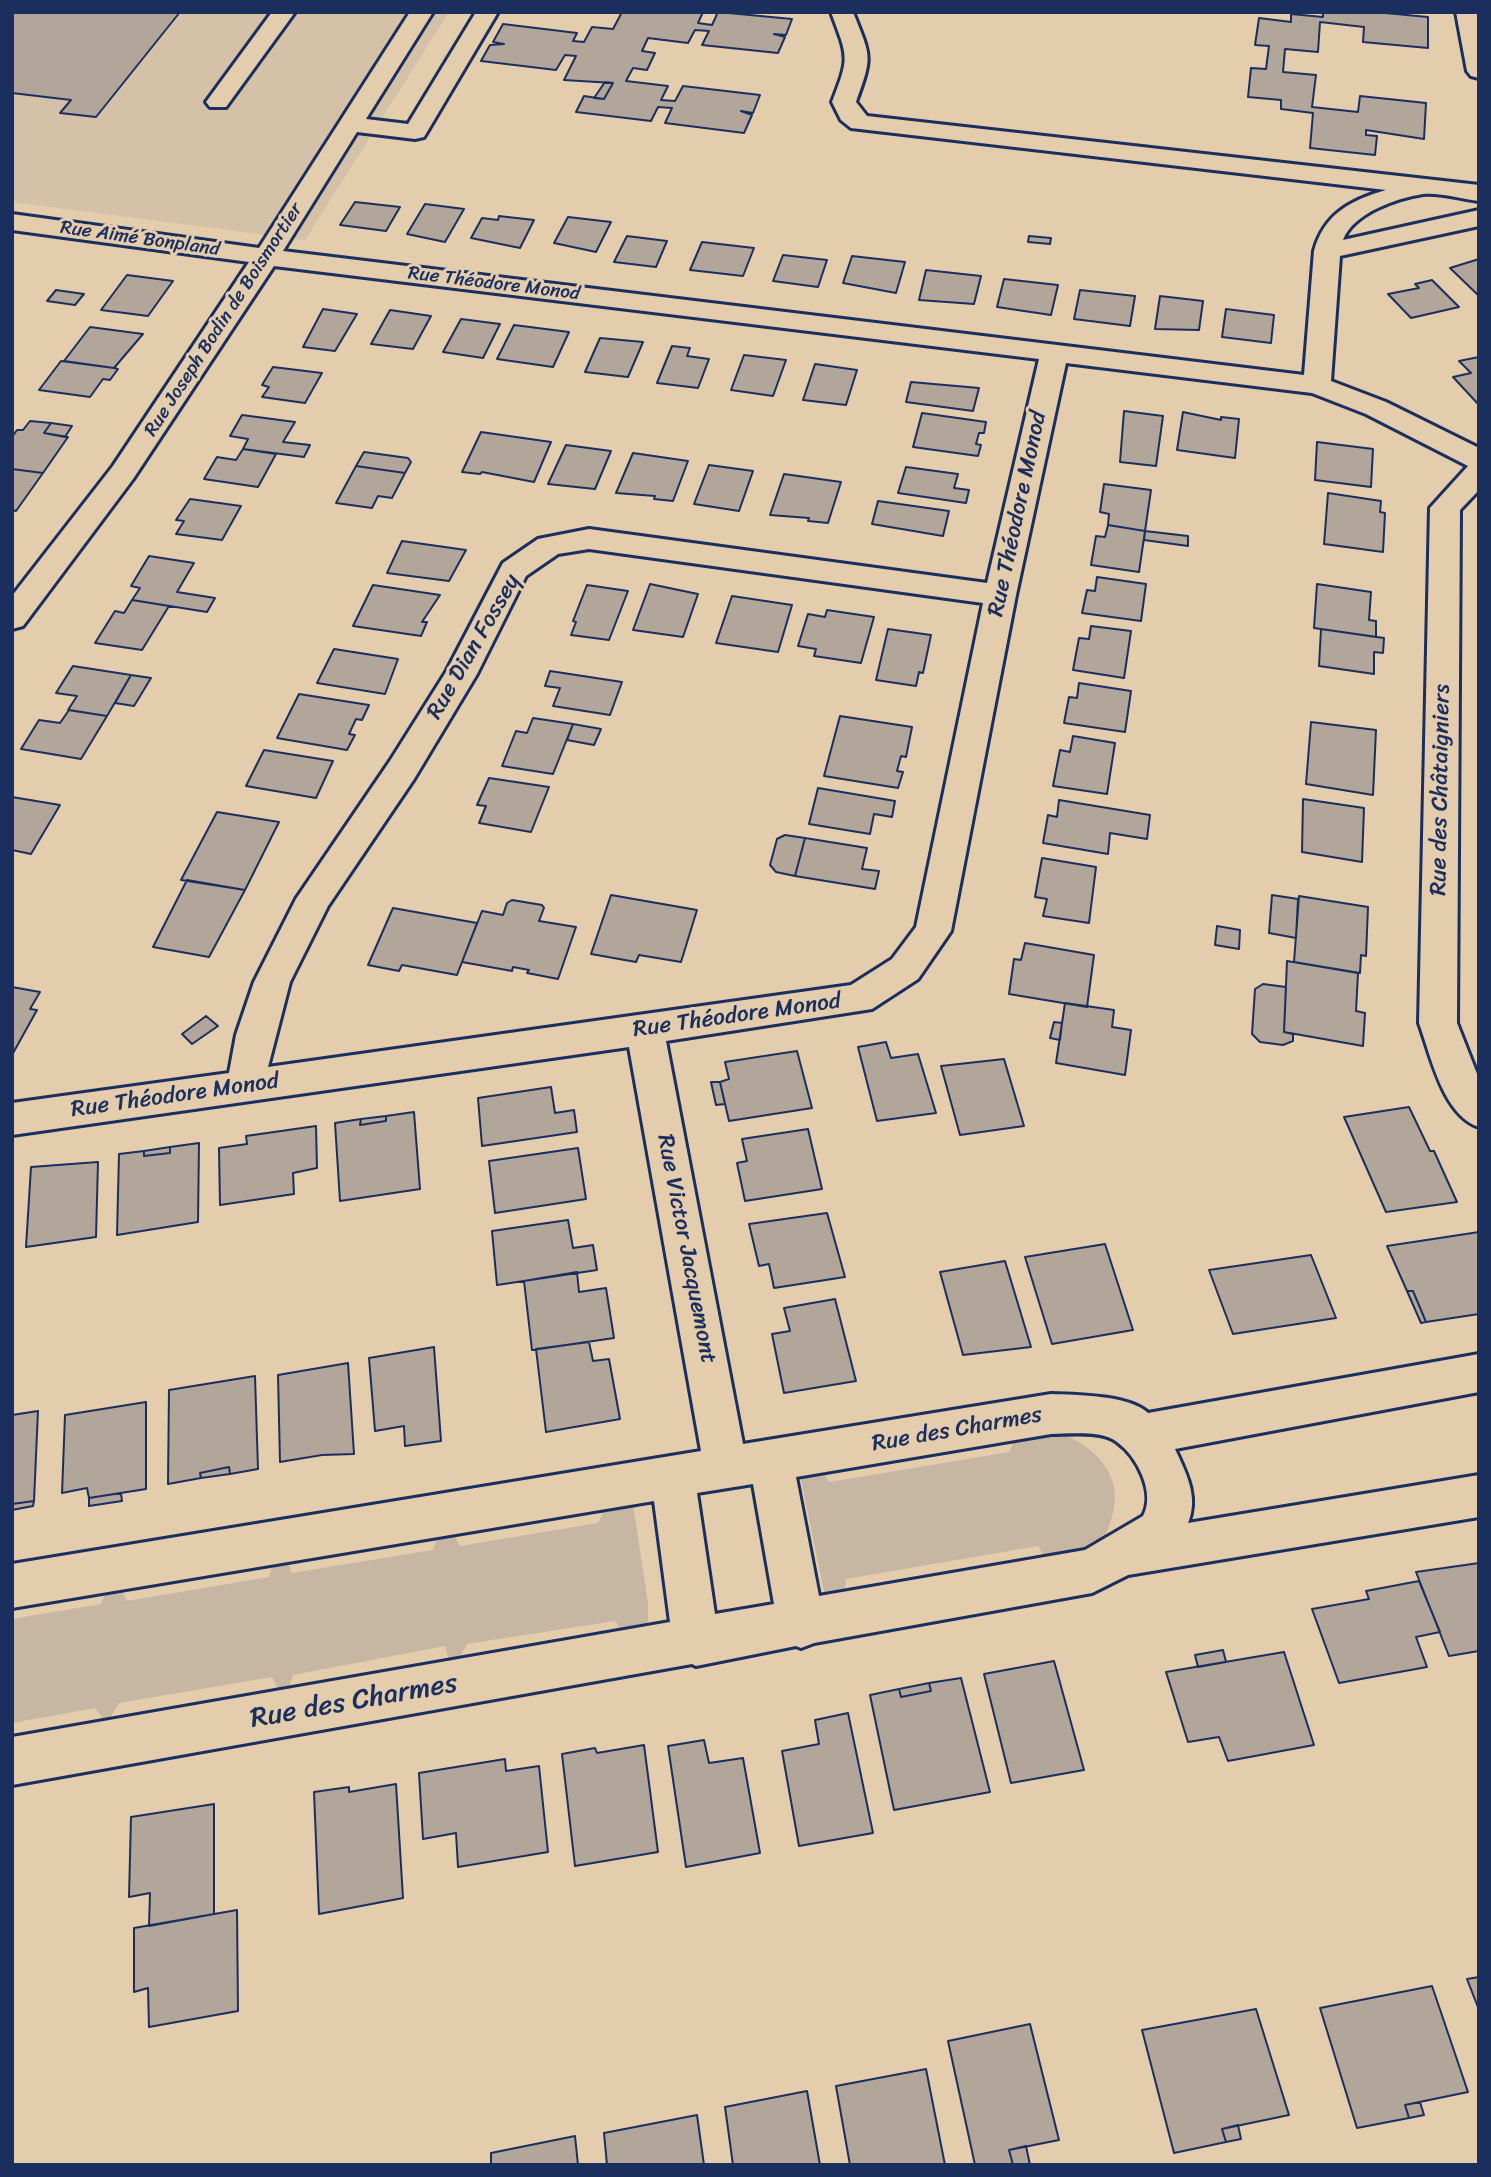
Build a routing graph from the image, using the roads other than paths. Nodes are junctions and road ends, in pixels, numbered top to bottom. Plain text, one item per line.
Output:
1 (284, 12) edge
2 (422, 12) edge
3 (487, 12) edge
4 (842, 12) edge
5 (1467, 12) edge
6 (1479, 71) edge
7 (218, 102) dead end
8 (348, 124) junction
9 (1424, 187) junction
10 (1479, 193) edge
11 (1479, 218) edge
12 (12, 222) edge
13 (1327, 251) junction
14 (267, 257) junction
15 (1054, 353) junction
16 (1317, 385) junction
17 (1479, 460) edge
18 (1479, 472) edge
19 (1000, 595) junction
20 (12, 618) edge
21 (645, 1028) junction
22 (245, 1086) junction
23 (1479, 1111) edge
24 (12, 1119) edge
25 (1479, 1373) edge
26 (1139, 1435) junction
27 (771, 1462) junction
28 (726, 1469) junction
29 (673, 1479) junction
30 (1479, 1496) edge
31 (1119, 1556) junction
32 (12, 1586) edge
33 (801, 1625) junction
34 (696, 1643) junction
35 (12, 1761) edge

1 - 7 street
2 - 8 street, Rue Joseph Bodin de Boismortier
3 - 8 street
4 - 9 street
5 - 6 street
8 - 14 street, Rue Joseph Bodin de Boismortier
9 - 10 street
9 - 13 street
11 - 13 street
12 - 14 street, Rue Aimé Bonpland
13 - 16 street
14 - 15 street, Rue Théodore Monod
14 - 20 street, Rue Joseph Bodin de Boismortier
15 - 16 street, Rue Théodore Monod
15 - 19 street, Rue Théodore Monod
16 - 17 street, Rue Théodore Monod
18 - 23 street, Rue des Châtaigniers
19 - 21 street, Rue Théodore Monod
19 - 22 street, Rue Dian Fossey
21 - 22 street, Rue Théodore Monod
21 - 28 street, Rue Victor Jacquemont
22 - 24 street, Rue Théodore Monod
25 - 26 street
26 - 27 street, Rue des Charmes
26 - 31 street, Rue des Charmes
27 - 28 street, Rue des Charmes
27 - 33 street
28 - 29 street, Rue des Charmes
29 - 32 street, Rue des Charmes
29 - 34 street
30 - 31 street, Rue des Charmes
31 - 33 street, Rue des Charmes
33 - 34 street, Rue des Charmes
34 - 35 street, Rue des Charmes

